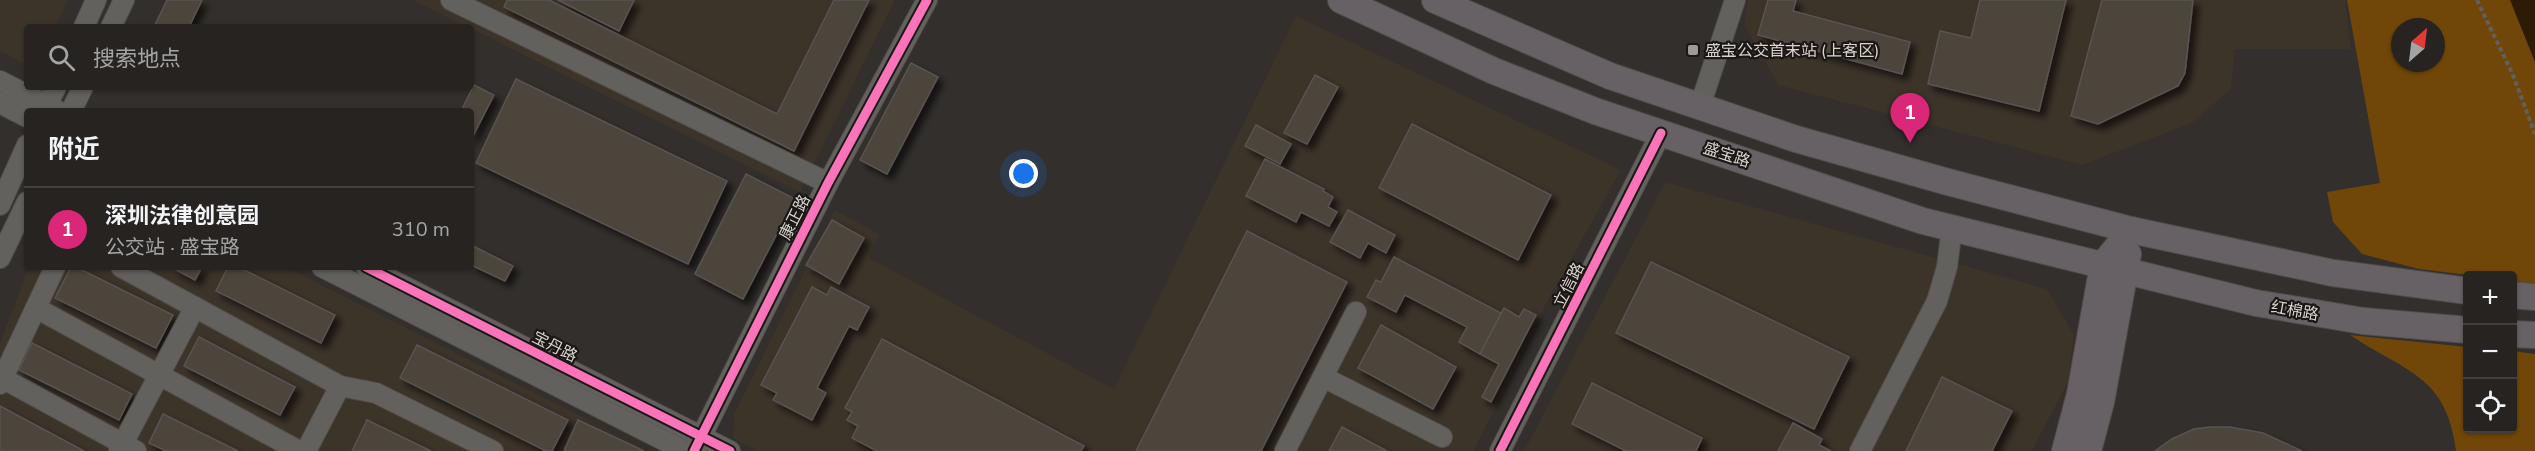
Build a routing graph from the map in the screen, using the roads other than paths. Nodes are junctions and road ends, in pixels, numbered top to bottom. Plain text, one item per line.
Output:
1 (96, 0) edge
2 (124, 0) edge
3 (451, 0) edge
4 (927, 0) edge
5 (1341, 0) edge
6 (1435, 0) edge
7 (1735, 0) edge
8 (491, 9) edge
9 (85, 24) edge
10 (112, 24) edge
11 (0, 81) edge
12 (55, 90) edge
13 (82, 90) edge
14 (0, 103) edge
15 (1700, 106) junction
16 (47, 108) edge
17 (49, 108) edge
18 (72, 108) edge
19 (24, 115) edge
20 (1662, 133) junction
21 (24, 150) edge
22 (4, 181) edge
23 (828, 183) junction
24 (0, 205) edge
25 (24, 208) edge
26 (1952, 227) junction
27 (2131, 230) junction
28 (0, 258) edge
29 (2114, 267) junction
30 (54, 270) edge
31 (127, 270) edge
32 (328, 270) edge
33 (372, 270) edge
34 (2463, 290) edge
35 (2517, 295) edge
36 (2535, 297) edge
37 (195, 307) junction
38 (36, 308) junction
39 (1356, 312) dead end
40 (2463, 330) edge
41 (2517, 334) edge
42 (2535, 335) edge
43 (160, 375) junction
44 (1323, 377) junction
45 (1, 381) edge
46 (340, 386) junction
47 (1442, 437) dead end
48 (697, 444) edge
49 (126, 449) edge
50 (298, 451) edge
51 (306, 451) edge
52 (493, 451) edge
53 (685, 451) edge
54 (729, 451) edge
55 (1285, 451) edge
56 (1500, 451) edge
57 (1860, 451) edge
58 (2065, 451) edge
59 (2088, 451) edge

1 - 9 street
2 - 10 street
3 - 8 street
4 - 23 street, 康正路
5 - 20 main road, 盛宝路
6 - 15 main road
7 - 15 street
8 - 23 street
11 - 16 street
12 - 17 street
13 - 18 street
14 - 19 street
15 - 27 main road
20 - 26 main road, 盛宝路
20 - 56 street, 立信路
21 - 22 street
22 - 24 street
23 - 48 street, 康正路
25 - 28 street
26 - 29 main road, 盛宝路
26 - 57 street
27 - 29 main road
27 - 34 main road, bridge
29 - 40 main road, 红棉路
29 - 58 main road
29 - 59 main road
30 - 38 street
31 - 37 street
32 - 53 street
33 - 48 street, 宝丹路
35 - 36 main road
37 - 43 street
37 - 46 street
38 - 43 street
38 - 45 street
39 - 44 street
41 - 42 main road
43 - 49 street
43 - 50 street
44 - 47 street
44 - 55 street
45 - 49 street
46 - 51 street
46 - 52 street
48 - 54 street, 宝丹路

